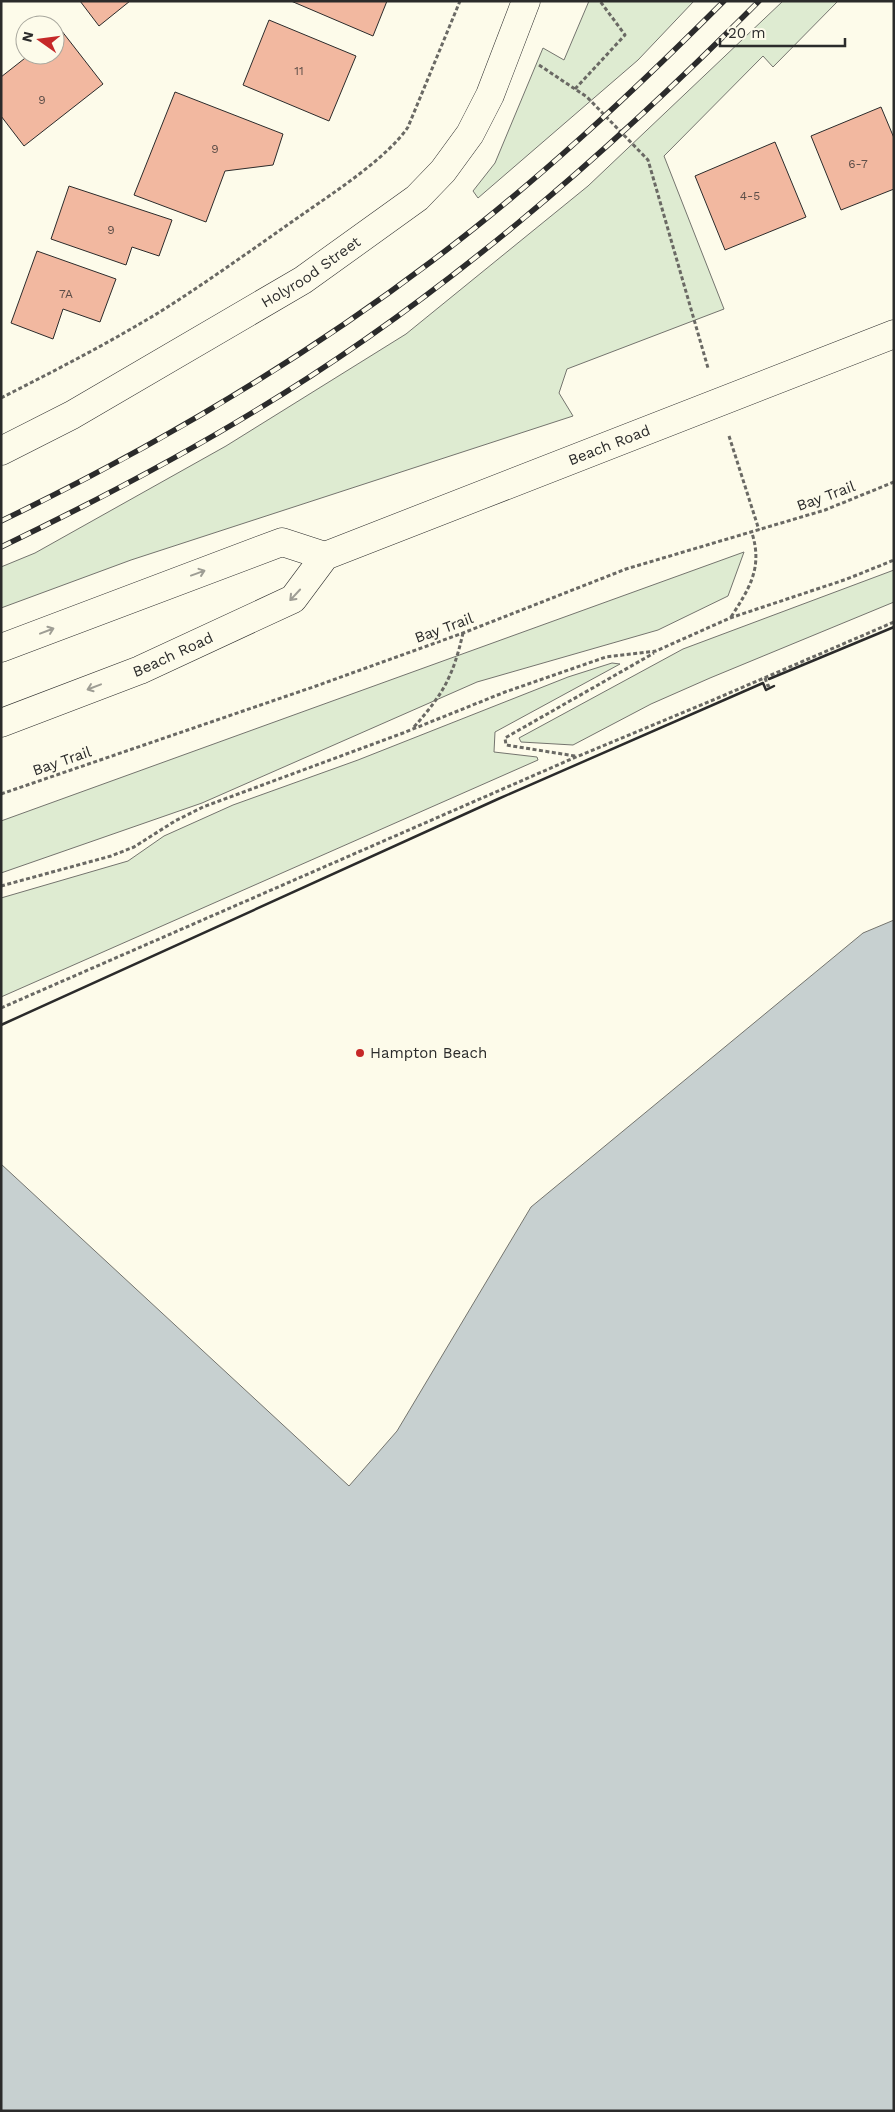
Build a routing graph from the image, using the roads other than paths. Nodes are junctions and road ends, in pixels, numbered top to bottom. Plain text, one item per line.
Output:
1 (526, 1) edge
2 (894, 334) edge
3 (1, 451) edge
4 (324, 556) junction
5 (1, 648) edge
6 (1, 723) edge

1 - 3 main road, Holyrood Street
2 - 4 main road, Beach Road
5 -> 4 main road
4 -> 6 main road, Beach Road

